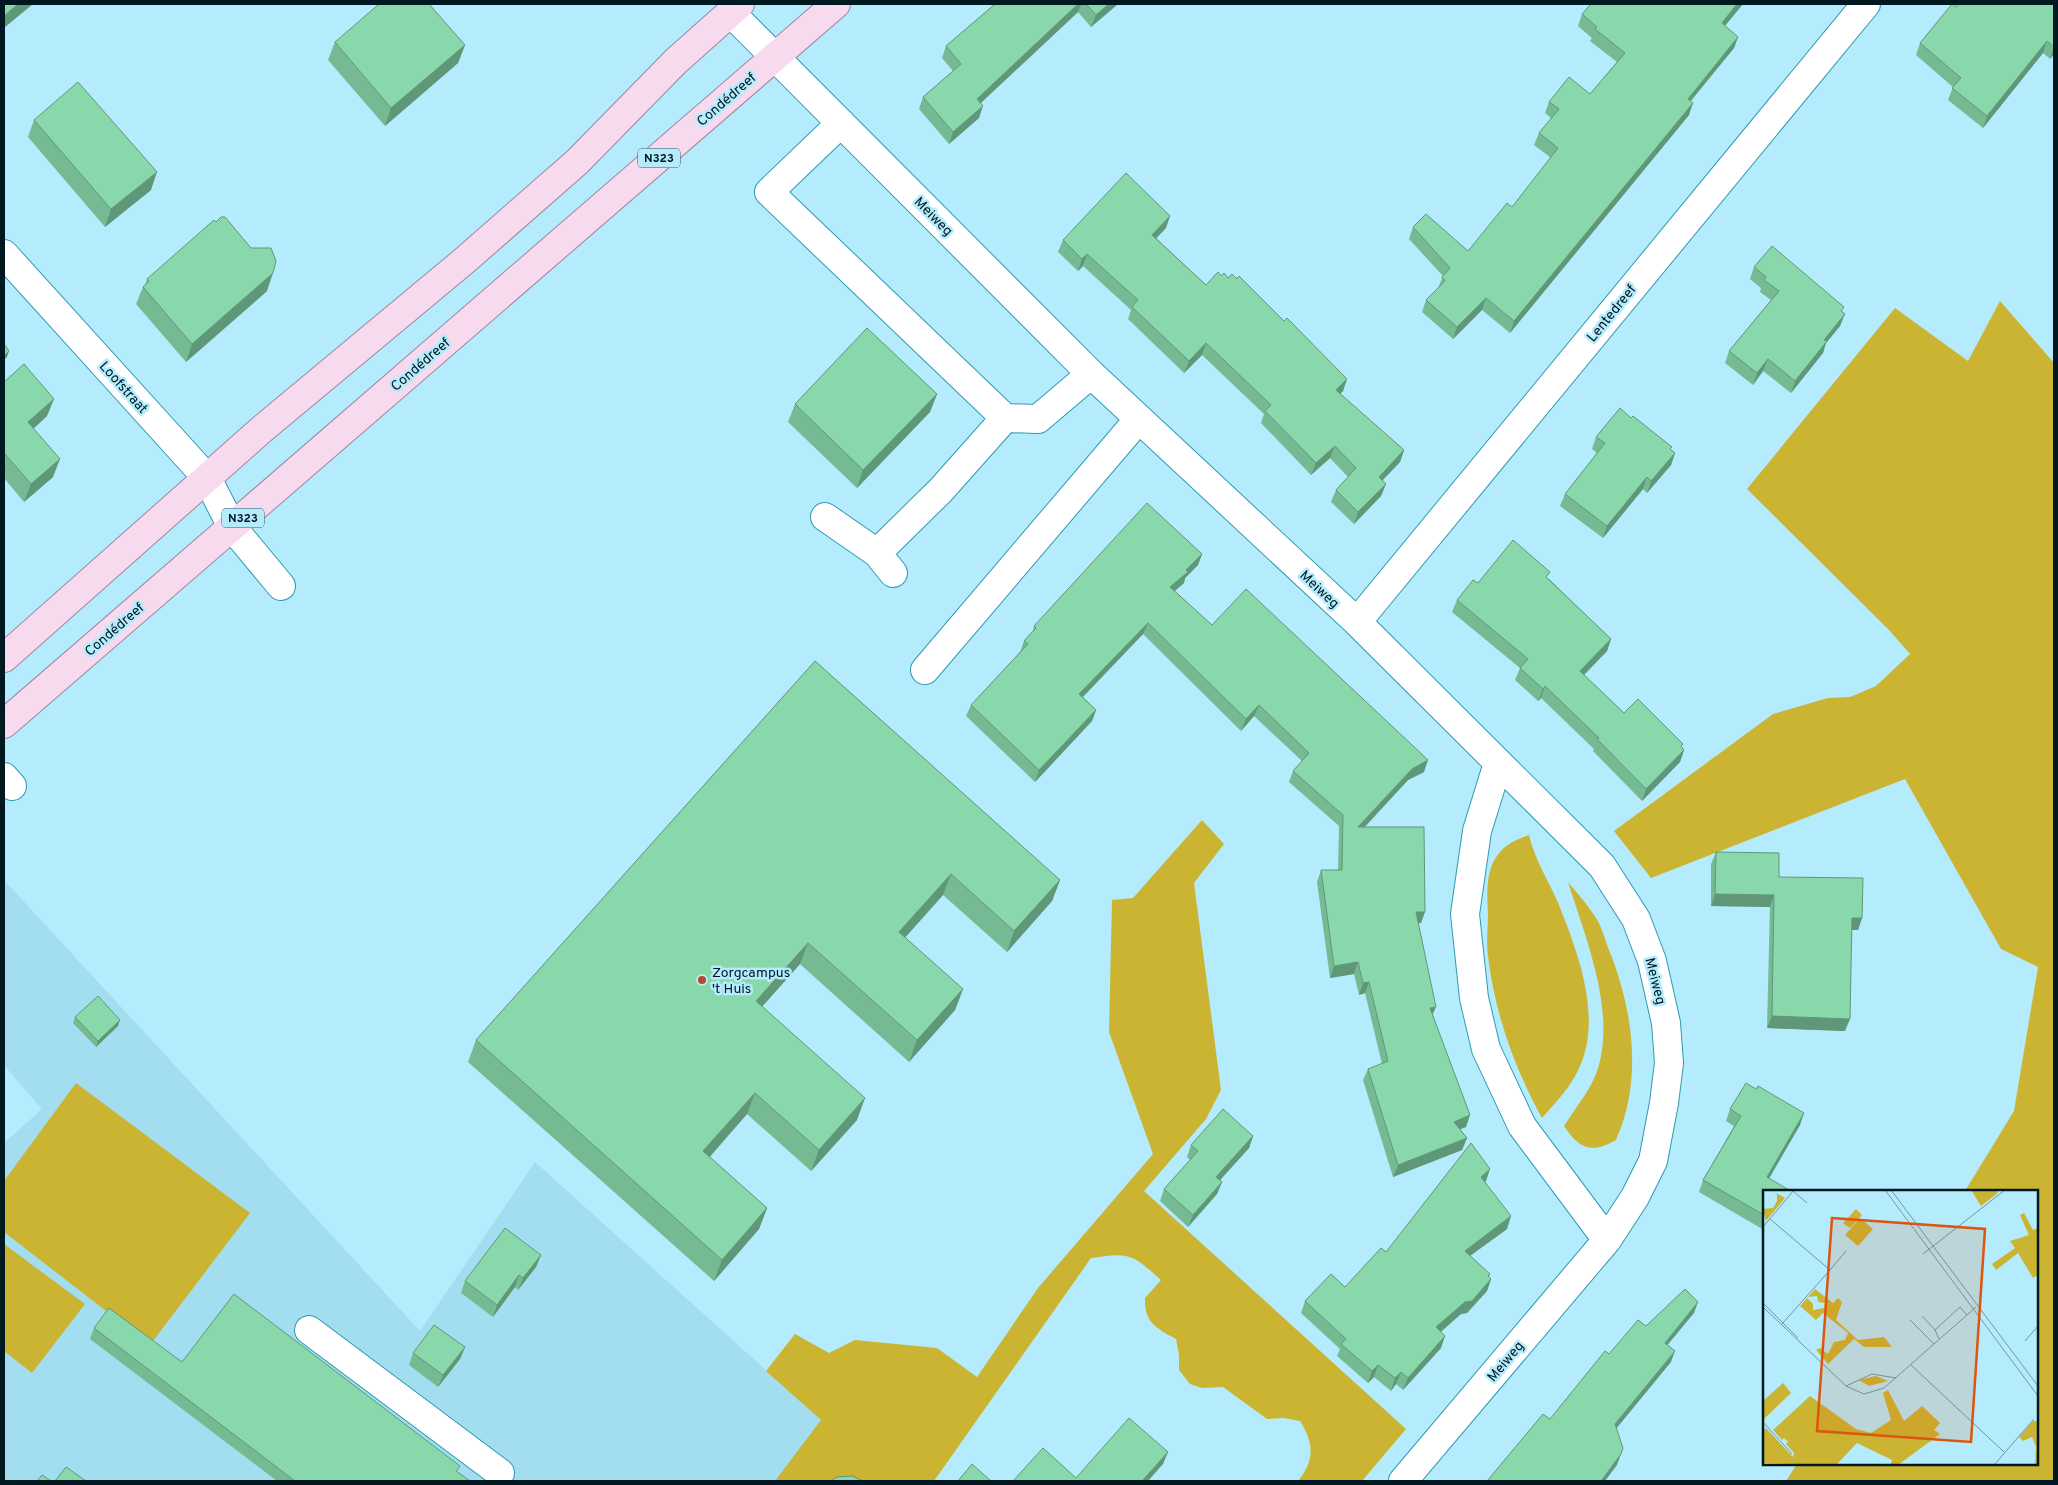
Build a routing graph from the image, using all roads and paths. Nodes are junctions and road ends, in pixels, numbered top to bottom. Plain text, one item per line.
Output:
1 (836, 4) edge
2 (1866, 4) edge
3 (735, 8) edge
4 (775, 56) junction
5 (842, 123) junction
6 (4, 254) edge
7 (1091, 374) junction
8 (1005, 418) junction
9 (1138, 420) junction
10 (207, 478) junction
11 (825, 517) dead end
12 (232, 527) junction
13 (281, 586) dead end
14 (1357, 622) junction
15 (4, 658) edge
16 (925, 670) dead end
17 (4, 724) edge
18 (1498, 763) junction
19 (1607, 1240) junction
20 (309, 1330) dead end
21 (501, 1479) edge
22 (1403, 1481) edge

1 - 4 main road, Condédreef / N323
2 - 14 street, Lentedreef
3 - 4 street, Meiweg
3 - 10 main road
4 - 5 street, Meiweg
4 - 12 main road, Condédreef / N323
5 - 7 street, Meiweg
5 - 8 street
6 - 10 street, Loofstraat
7 - 8 street
7 - 9 street, Meiweg
8 - 11 street
9 - 14 street, Meiweg
9 - 16 street
10 - 12 street, Loofstraat
10 - 15 main road
12 - 13 street, Loofstraat
12 - 17 main road, Condédreef / N323
14 - 18 street, Meiweg
18 - 19 street
18 - 19 street, Meiweg
19 - 22 street, Meiweg
20 - 21 street

